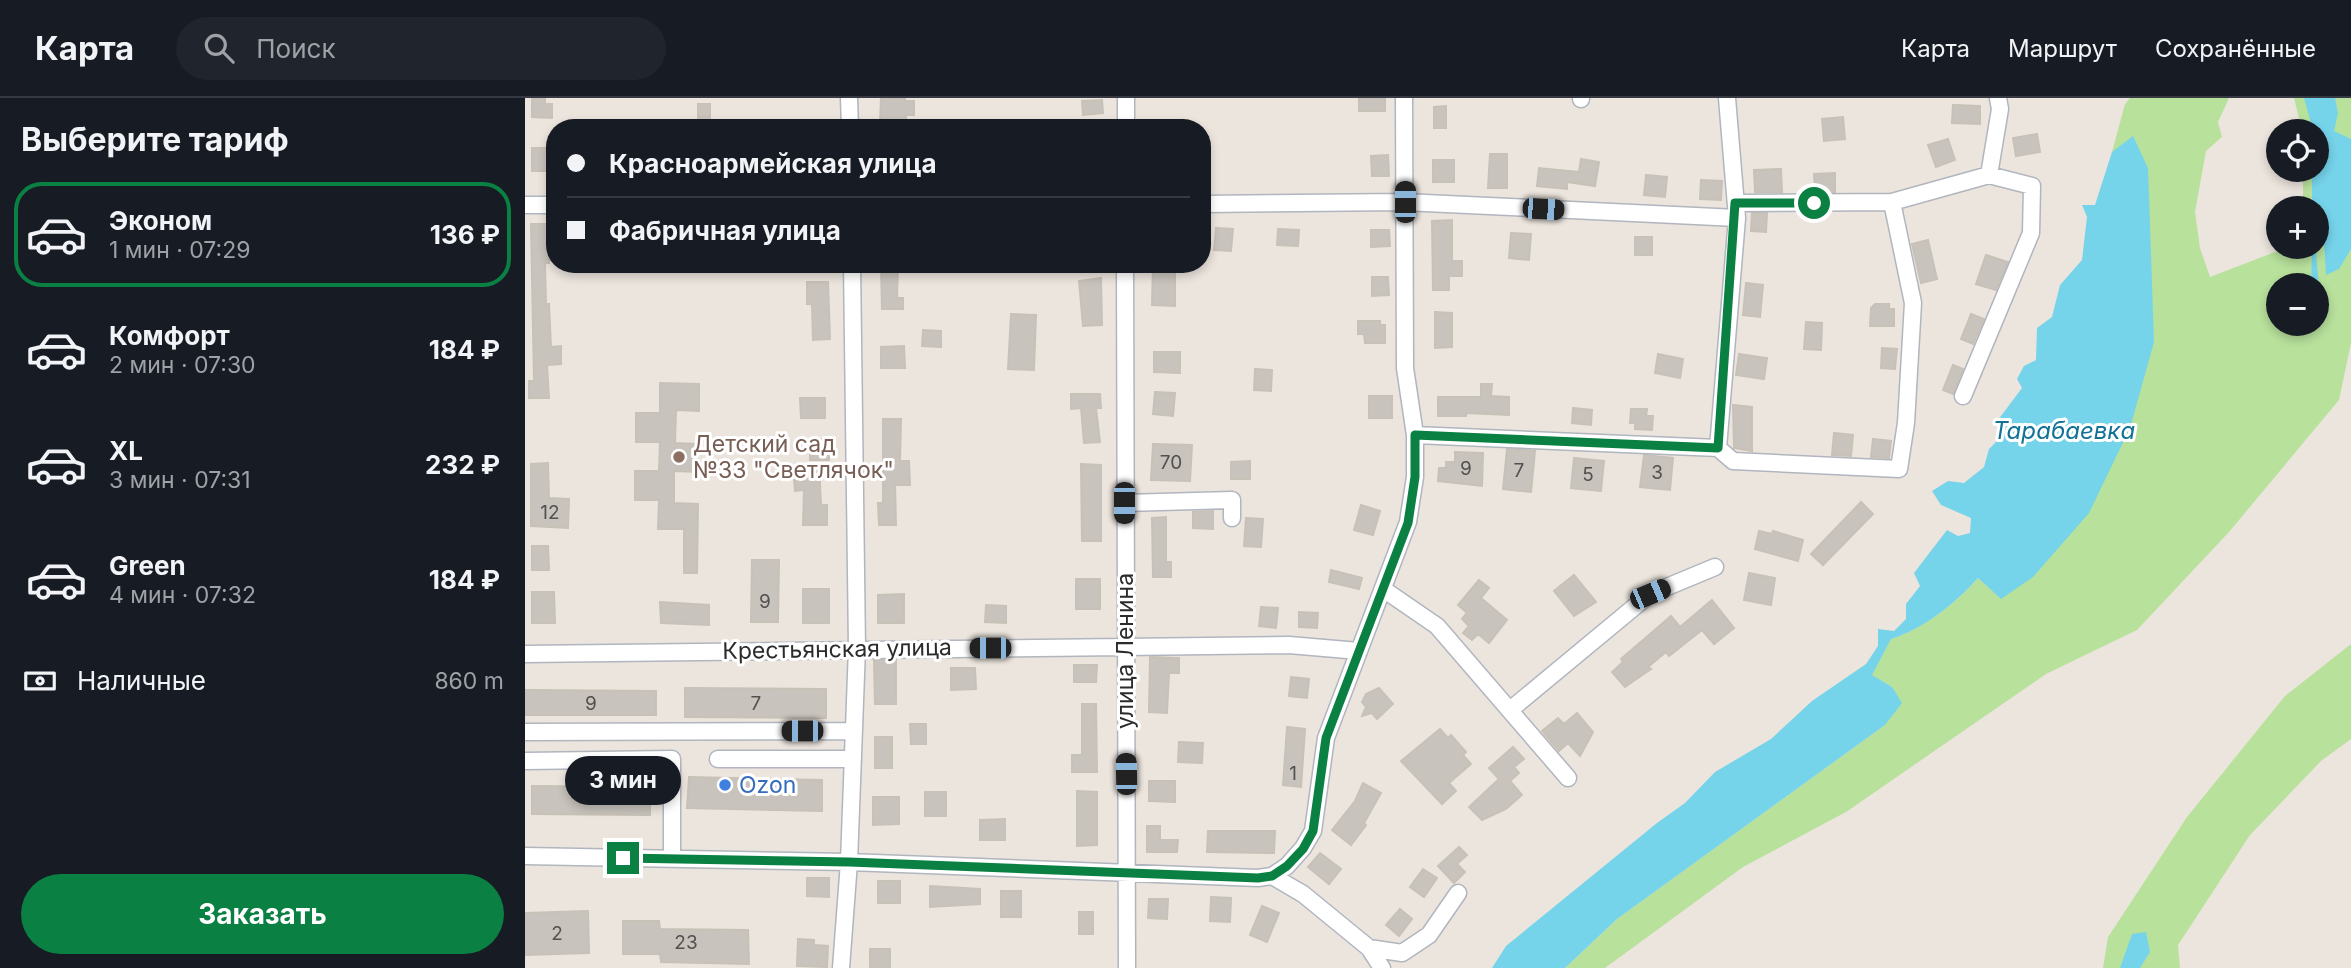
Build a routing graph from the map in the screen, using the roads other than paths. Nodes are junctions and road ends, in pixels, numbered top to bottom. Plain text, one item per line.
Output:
1 (849, 98) edge
2 (1126, 98) edge
3 (1405, 98) edge
4 (1727, 98) edge
5 (1998, 98) edge
6 (850, 119) edge
7 (1126, 119) edge
8 (1989, 175) junction
9 (1405, 202) junction
10 (1892, 202) junction
11 (1211, 204) edge
12 (525, 205) edge
13 (546, 205) edge
14 (1736, 211) junction
15 (852, 273) edge
16 (1125, 273) edge
17 (1963, 396) dead end
18 (1415, 435) junction
19 (1718, 448) junction
20 (1124, 503) junction
21 (1232, 518) dead end
22 (1715, 567) dead end
23 (1383, 589) junction
24 (1124, 647) junction
25 (857, 648) junction
26 (1359, 651) junction
27 (525, 654) edge
28 (1510, 710) junction
29 (672, 730) junction
30 (854, 731) junction
31 (525, 732) edge
32 (672, 759) junction
33 (718, 759) dead end
34 (853, 759) junction
35 (525, 761) edge
36 (1568, 778) dead end
37 (525, 856) edge
38 (672, 859) junction
39 (849, 862) junction
40 (1128, 874) junction
41 (1272, 876) junction
42 (1458, 893) dead end
43 (1369, 948) junction
44 (841, 968) edge
45 (1127, 968) edge
46 (1381, 968) edge

1 - 6 street
2 - 7 street
3 - 9 street
4 - 14 street
5 - 8 street
8 - 10 street
8 - 17 street
9 - 11 street
9 - 14 street
9 - 18 street
10 - 14 street
10 - 19 street
12 - 13 street
14 - 19 street
15 - 25 street
16 - 20 street, улица Ленина
18 - 19 street
18 - 23 street
20 - 21 street
20 - 24 street, улица Ленина
22 - 28 street
23 - 26 street
23 - 28 street
24 - 25 street, Крестьянская улица
24 - 26 street, Крестьянская улица
24 - 40 street, улица Ленина
25 - 27 street, Крестьянская улица
25 - 30 street
26 - 41 street
28 - 36 street
29 - 30 street
29 - 31 street
29 - 32 street
30 - 34 street
32 - 35 street
32 - 38 street
33 - 34 street
34 - 39 street
37 - 38 street
38 - 39 street
39 - 40 street
39 - 44 street
40 - 41 street
40 - 45 street, улица Ленина
41 - 43 street
42 - 43 street
43 - 46 street

